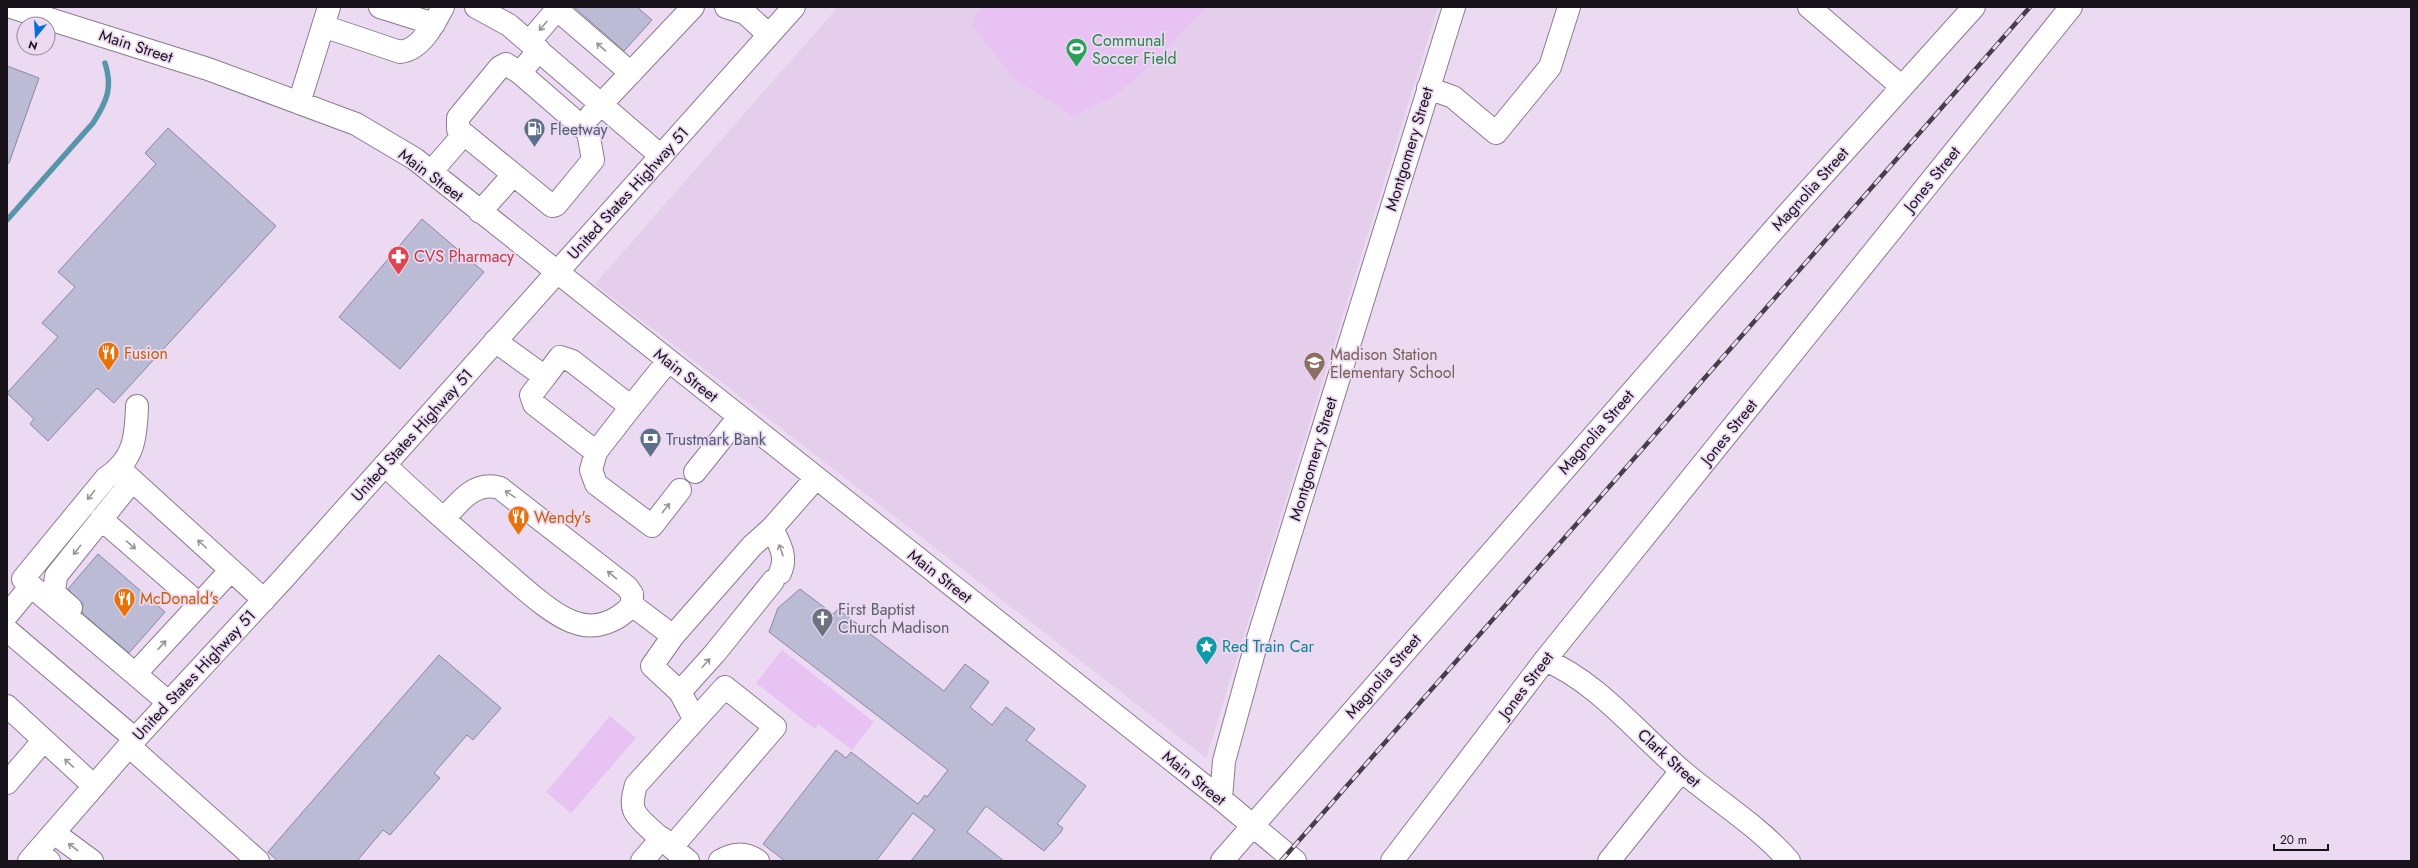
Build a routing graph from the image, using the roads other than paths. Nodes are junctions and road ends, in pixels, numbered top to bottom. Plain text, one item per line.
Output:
1 (11, 7) edge
2 (380, 7) edge
3 (476, 7) edge
4 (693, 7) edge
5 (726, 7) edge
6 (794, 7) edge
7 (1454, 7) edge
8 (1569, 7) edge
9 (1809, 7) edge
10 (1974, 7) edge
11 (2070, 7) edge
12 (557, 8) edge
13 (439, 16) edge
14 (326, 17) edge
15 (769, 35) junction
16 (534, 46) junction
17 (520, 73) junction
18 (631, 73) junction
19 (1902, 87) junction
20 (1428, 88) junction
21 (299, 103) junction
22 (601, 104) junction
23 (581, 126) junction
24 (464, 134) junction
25 (661, 156) junction
26 (431, 172) junction
27 (513, 175) junction
28 (480, 212) junction
29 (556, 273) junction
30 (495, 341) junction
31 (668, 361) junction
32 (545, 377) junction
33 (137, 406) dead end
34 (631, 407) junction
35 (739, 417) junction
36 (596, 452) junction
37 (385, 465) junction
38 (695, 472) dead end
39 (126, 475) junction
40 (816, 478) junction
41 (680, 490) dead end
42 (101, 519) junction
43 (444, 519) junction
44 (772, 528) junction
45 (231, 570) junction
46 (31, 586) junction
47 (264, 600) junction
48 (199, 604) junction
49 (632, 605) junction
50 (7, 615) edge
51 (7, 630) edge
52 (673, 636) junction
53 (1544, 660) junction
54 (132, 671) junction
55 (680, 692) junction
56 (168, 702) junction
57 (7, 706) edge
58 (695, 720) junction
59 (44, 740) junction
60 (132, 742) junction
61 (1681, 771) junction
62 (7, 783) edge
63 (94, 786) junction
64 (1221, 799) junction
65 (1252, 825) junction
66 (54, 832) junction
67 (667, 842) junction
68 (38, 858) edge
69 (92, 861) edge
70 (258, 861) edge
71 (642, 861) edge
72 (688, 861) edge
73 (720, 861) edge
74 (758, 861) edge
75 (1222, 861) edge
76 (1295, 861) edge
77 (1392, 861) edge
78 (1609, 861) edge
79 (1789, 861) edge

1 - 21 street, Main Street
2 - 13 street
3 - 16 street
4 - 18 street
5 - 15 street
6 - 15 street, United States Highway 51
7 - 20 street, Montgomery Street
8 - 20 street
9 - 19 street
10 - 19 street, Magnolia Street
11 - 53 street, Jones Street
12 -> 16 street
18 -> 12 street
13 - 14 street
14 - 21 street
15 - 25 street, United States Highway 51
16 - 17 street
16 - 22 street
17 - 23 street
17 - 24 street
18 - 22 street
19 - 65 street, Magnolia Street
20 - 64 street, Montgomery Street
21 - 26 street, Main Street
22 - 23 street
22 - 25 street
23 - 27 street
24 - 26 street
24 - 27 street
25 - 29 street, United States Highway 51
26 - 28 street, Main Street
27 - 28 street
28 - 29 street, Main Street
29 - 30 street, United States Highway 51
29 - 31 street, Main Street
30 - 32 street
30 - 37 street, United States Highway 51
31 - 34 street
31 - 35 street, Main Street
32 - 34 street
32 - 36 street
33 - 39 street
34 - 36 street
35 - 38 street
35 - 40 street, Main Street
36 -> 41 street
37 - 43 street
37 - 47 street, United States Highway 51
39 - 42 street
45 -> 39 street
39 -> 46 street
40 - 44 street
40 - 64 street, Main Street
42 -> 48 street
42 -> 54 street
43 - 49 street
49 -> 43 street
44 - 52 street
55 -> 44 street
45 - 47 street
45 - 48 street
46 - 50 street
46 - 54 street
47 - 56 street, United States Highway 51
54 -> 48 street
49 - 52 street
51 - 60 street
52 - 55 street
53 - 61 street, Clark Street
53 - 77 street, Jones Street
54 - 56 street
55 - 58 street
56 - 60 street, United States Highway 51
57 - 59 street
58 - 67 street
58 - 67 street
59 - 62 street
63 -> 59 street
60 - 63 street, United States Highway 51
60 - 70 street
61 - 78 street
61 - 79 street, Clark Street
63 - 66 street, United States Highway 51
64 - 65 street, Main Street
65 - 75 street, Magnolia Street
65 - 76 street, Main Street
66 - 68 street, United States Highway 51
69 -> 66 street
67 - 71 street
67 - 72 street
73 - 74 street

